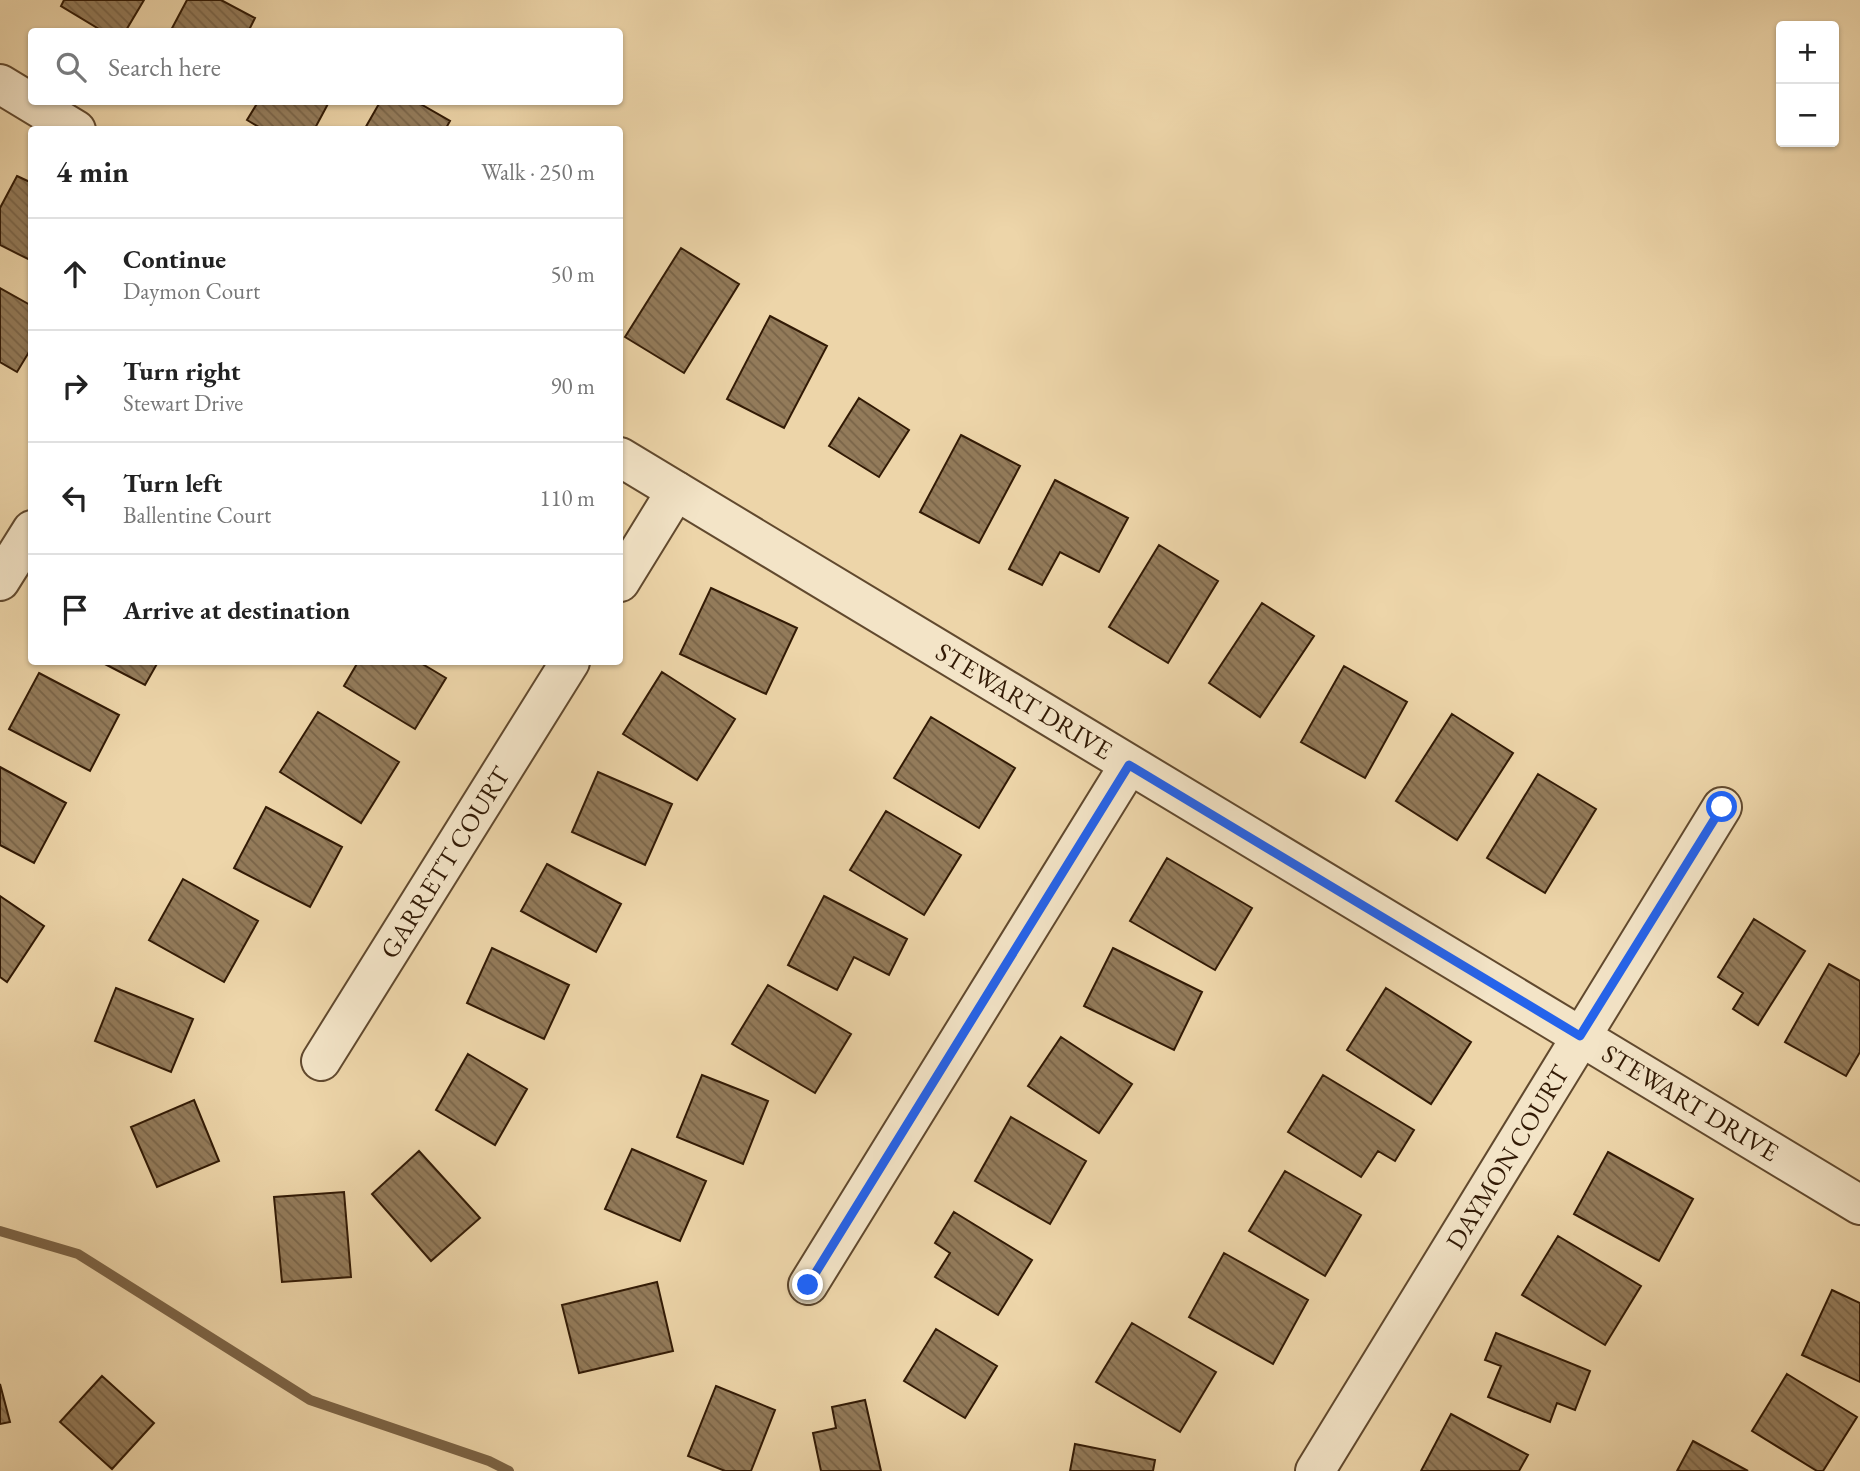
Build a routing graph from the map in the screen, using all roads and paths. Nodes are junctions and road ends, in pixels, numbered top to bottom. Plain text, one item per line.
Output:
1 (0, 84) edge
2 (28, 101) edge
3 (35, 105) edge
4 (69, 126) edge
5 (623, 459) edge
6 (676, 491) junction
7 (28, 536) edge
8 (623, 577) edge
9 (0, 581) edge
10 (568, 665) edge
11 (1129, 765) junction
12 (1722, 807) dead end
13 (1580, 1036) junction
14 (321, 1061) dead end
15 (1860, 1205) edge
16 (808, 1285) dead end
17 (1315, 1471) edge

1 - 2 street
3 - 4 street
5 - 6 street, STEWART DRIVE
6 - 8 street
6 - 11 street, STEWART DRIVE
7 - 9 street
10 - 14 street, GARRETT COURT
11 - 13 street, STEWART DRIVE
11 - 16 street
12 - 13 street, DAYMON COURT
13 - 15 street, STEWART DRIVE
13 - 17 street, DAYMON COURT

